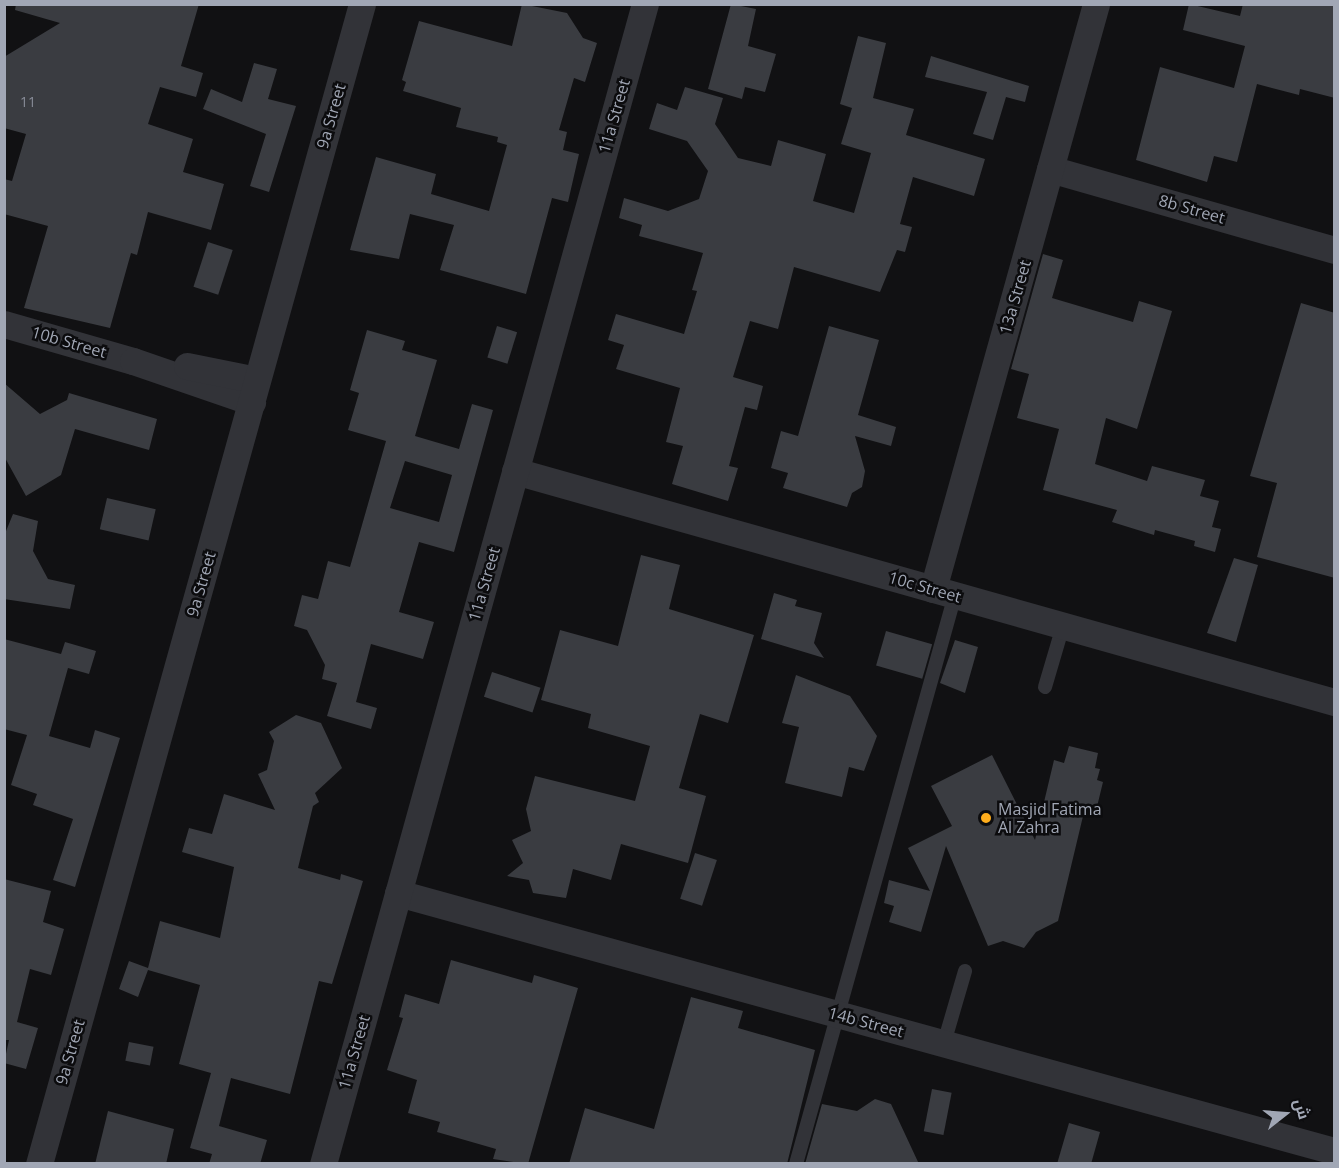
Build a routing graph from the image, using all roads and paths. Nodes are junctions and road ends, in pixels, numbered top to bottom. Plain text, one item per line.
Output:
1 (362, 4) edge
2 (645, 4) edge
3 (1096, 4) edge
4 (1050, 169) junction
5 (1335, 250) edge
6 (4, 324) edge
7 (254, 391) junction
8 (515, 471) junction
9 (944, 592) junction
10 (1063, 626) junction
11 (1045, 687) dead end
12 (1335, 702) edge
13 (398, 893) junction
14 (965, 971) dead end
15 (838, 1014) junction
16 (944, 1043) junction
17 (1335, 1151) edge
18 (39, 1164) edge
19 (323, 1164) edge
20 (796, 1164) edge

1 - 7 street, 9a Street
2 - 8 street, 11a Street
3 - 4 street, 13a Street
4 - 5 street, 8b Street
4 - 9 street, 13a Street
6 - 7 street, 10b Street
7 - 18 street, 9a Street
8 - 9 street, 10c Street
8 - 13 street, 11a Street
9 - 10 street, 10c Street
9 - 15 lane
10 - 11 lane
10 - 12 street, 10c Street
13 - 15 street, 14b Street
13 - 19 street, 11a Street
14 - 16 lane
15 - 16 street, 14b Street
15 - 20 lane
16 - 17 street, 14b Street

